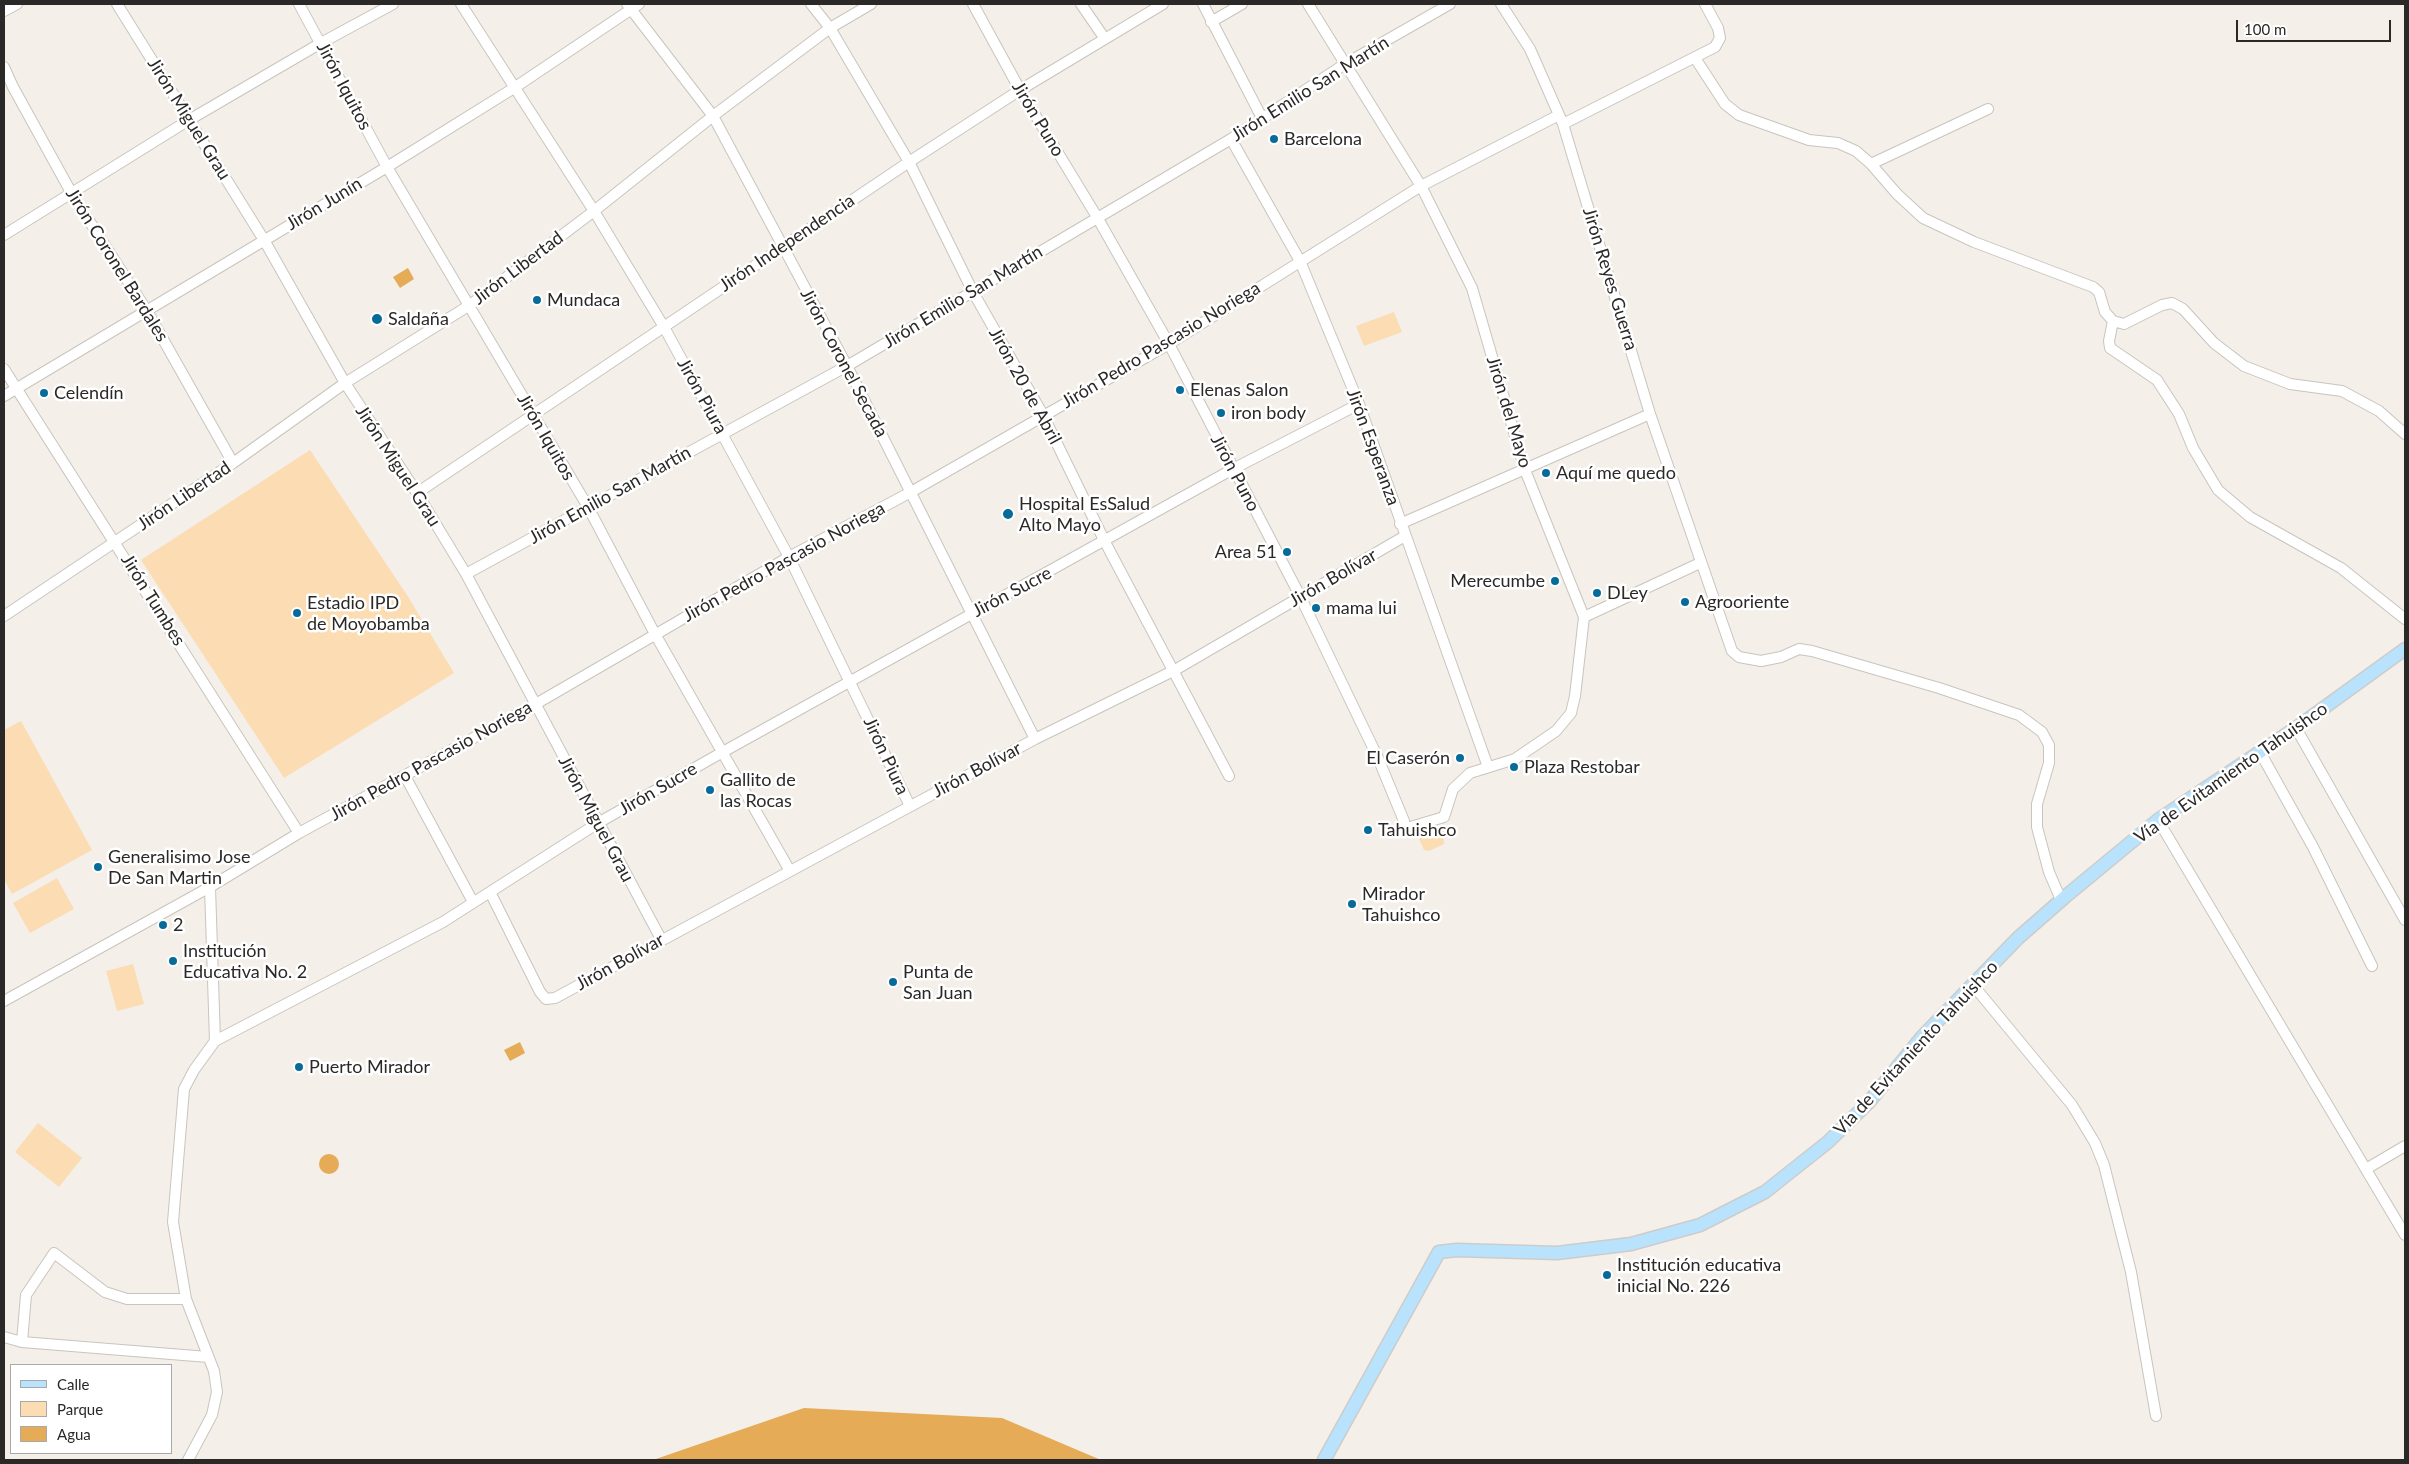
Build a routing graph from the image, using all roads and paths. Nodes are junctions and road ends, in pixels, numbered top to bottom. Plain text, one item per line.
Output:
1 (17, 4) edge
2 (117, 4) edge
3 (299, 4) edge
4 (393, 4) edge
5 (461, 4) edge
6 (811, 4) edge
7 (872, 4) edge
8 (973, 4) edge
9 (1080, 4) edge
10 (1163, 4) edge
11 (1203, 4) edge
12 (1242, 4) edge
13 (1308, 4) edge
14 (1450, 4) edge
15 (1501, 4) edge
16 (1705, 4) edge
17 (633, 5) edge
18 (4, 11) edge
19 (1211, 22) junction
20 (830, 28) junction
21 (1105, 39) junction
22 (321, 43) junction
23 (1695, 58) junction
24 (1346, 64) junction
25 (4, 66) edge
26 (514, 88) junction
27 (1020, 90) junction
28 (1988, 109) dead end
29 (713, 116) junction
30 (1262, 118) junction
31 (189, 120) junction
32 (1561, 120) junction
33 (1231, 138) junction
34 (909, 162) junction
35 (1871, 164) junction
36 (387, 167) junction
37 (1421, 186) junction
38 (72, 194) junction
39 (594, 211) junction
40 (1097, 217) junction
41 (4, 235) edge
42 (264, 240) junction
43 (781, 246) junction
44 (1300, 261) junction
45 (973, 292) junction
46 (470, 305) junction
47 (147, 311) junction
48 (2113, 321) junction
49 (664, 327) junction
50 (1168, 344) junction
51 (847, 366) junction
52 (4, 369) edge
53 (345, 383) junction
54 (15, 390) junction
55 (4, 396) edge
56 (1359, 404) junction
57 (1650, 414) junction
58 (1043, 415) junction
59 (533, 416) junction
60 (722, 433) junction
61 (2405, 434) edge
62 (233, 462) junction
63 (1233, 469) junction
64 (1526, 470) junction
65 (911, 492) junction
66 (417, 493) junction
67 (588, 507) junction
68 (1400, 524) junction
69 (1405, 536) junction
70 (116, 542) junction
71 (1105, 542) junction
72 (789, 557) junction
73 (1700, 563) junction
74 (466, 574) junction
75 (1300, 596) junction
76 (972, 613) junction
77 (4, 616) edge
78 (1584, 617) junction
79 (2405, 619) edge
80 (655, 634) junction
81 (2405, 649) edge
82 (1175, 670) junction
83 (850, 680) junction
84 (534, 705) junction
85 (2296, 728) junction
86 (1035, 739) junction
87 (2260, 752) junction
88 (721, 753) junction
89 (1488, 767) junction
90 (405, 776) junction
91 (1229, 776) dead end
92 (910, 806) junction
93 (1444, 817) joint
94 (2158, 820) junction
95 (598, 823) junction
96 (299, 833) junction
97 (790, 871) junction
98 (210, 887) junction
99 (490, 892) junction
100 (2062, 900) junction
101 (473, 902) junction
102 (2405, 920) edge
103 (661, 939) junction
104 (2372, 966) dead end
105 (1972, 985) junction
106 (4, 1001) edge
107 (215, 1041) junction
108 (2405, 1146) edge
109 (2366, 1169) junction
110 (2405, 1235) edge
111 (186, 1300) junction
112 (4, 1337) edge
113 (22, 1342) junction
114 (208, 1357) junction
115 (2156, 1416) dead end
116 (188, 1460) edge
117 (1324, 1460) edge

1 - 18 street
2 - 31 street, Jirón Miguel Grau
3 - 22 street, Jirón Iquitos
4 - 22 street
5 - 26 street, Jirón Piura
6 - 20 street, Jirón 20 de Abril
7 - 20 street, Jirón Libertad
8 - 27 street, Jirón Puno
9 - 21 street
10 - 21 street, Jirón Independencia
11 - 19 street
12 - 19 street
13 - 24 street, Jirón del Mayo
14 - 24 street, Jirón Emilio San Martín
15 - 32 street, Jirón Reyes Guerra
16 - 23 street, Jirón Pedro Pascasio Noriega
17 - 26 street, Jirón Junín
17 - 29 street, Jirón Coronel Secada
19 - 30 street
20 - 29 street, Jirón Libertad
20 - 34 street, Jirón 20 de Abril
21 - 27 street, Jirón Independencia
22 - 31 street
22 - 36 street, Jirón Iquitos
23 - 32 street, Jirón Pedro Pascasio Noriega
23 - 35 street
24 - 30 street, Jirón Emilio San Martín
24 - 37 street, Jirón del Mayo
25 - 38 street, Jirón Coronel Bardales
26 - 36 street, Jirón Junín
26 - 39 street, Jirón Piura
27 - 34 street, Jirón Independencia
27 - 40 street, Jirón Puno
28 - 35 street
29 - 39 street, Jirón Libertad
29 - 43 street, Jirón Coronel Secada
30 - 33 street, Jirón Emilio San Martín
31 - 38 street
31 - 42 street, Jirón Miguel Grau
32 - 37 street, Jirón Pedro Pascasio Noriega
32 - 57 street, Jirón Reyes Guerra
33 - 40 street, Jirón Emilio San Martín
33 - 44 street, Jirón Esperanza
34 - 43 street, Jirón Independencia
34 - 45 street, Jirón 20 de Abril
35 - 48 street
36 - 42 street, Jirón Junín
36 - 46 street, Jirón Iquitos
37 - 44 street, Jirón Pedro Pascasio Noriega
37 - 64 street, Jirón del Mayo
38 - 41 street
38 - 47 street, Jirón Coronel Bardales
39 - 46 street, Jirón Libertad
39 - 49 street, Jirón Piura
40 - 45 street, Jirón Emilio San Martín
40 - 50 street, Jirón Puno
42 - 47 street, Jirón Junín
42 - 53 street, Jirón Miguel Grau
43 - 49 street, Jirón Independencia
43 - 51 street, Jirón Coronel Secada
44 - 50 street, Jirón Pedro Pascasio Noriega
44 - 56 street, Jirón Esperanza
45 - 51 street, Jirón Emilio San Martín
45 - 58 street, Jirón 20 de Abril
46 - 53 street, Jirón Libertad
46 - 59 street, Jirón Iquitos
47 - 54 street, Jirón Junín
47 - 62 street, Jirón Coronel Bardales
48 - 61 street
48 - 79 street
49 - 59 street, Jirón Independencia
49 - 60 street, Jirón Piura
50 - 58 street, Jirón Pedro Pascasio Noriega
50 - 63 street, Jirón Puno
51 - 60 street, Jirón Emilio San Martín
51 - 65 street, Jirón Coronel Secada
52 - 54 street, Jirón Tumbes
53 - 62 street, Jirón Libertad
53 - 66 street, Jirón Miguel Grau
54 - 55 street, Jirón Junín
54 - 70 street, Jirón Tumbes
56 - 63 street
56 - 68 street, Jirón Esperanza
57 - 64 street
57 - 73 street, Jirón Reyes Guerra
58 - 65 street, Jirón Pedro Pascasio Noriega
58 - 71 street, Jirón 20 de Abril
59 - 66 street, Jirón Independencia
59 - 67 street, Jirón Iquitos
60 - 67 street, Jirón Emilio San Martín
60 - 72 street, Jirón Piura
62 - 70 street, Jirón Libertad
63 - 71 street
63 - 75 street, Jirón Puno
64 - 68 street
64 - 78 street, Jirón del Mayo
65 - 72 street, Jirón Pedro Pascasio Noriega
65 - 76 street, Jirón Coronel Secada
66 - 74 street, Jirón Miguel Grau
67 - 74 street, Jirón Emilio San Martín
67 - 80 street, Jirón Iquitos
68 - 69 street, Jirón Esperanza
69 - 75 street, Jirón Bolívar
69 - 89 street, Jirón Esperanza
70 - 77 street, Jirón Libertad
70 - 96 street, Jirón Tumbes
71 - 76 street, Jirón Sucre
71 - 82 street, Jirón 20 de Abril
72 - 80 street, Jirón Pedro Pascasio Noriega
72 - 83 street, Jirón Piura
73 - 78 street
73 - 100 street, Jirón Reyes Guerra
74 - 84 street, Jirón Miguel Grau
75 - 82 street, Jirón Bolívar
75 - 93 street, Jirón Puno
76 - 83 street, Jirón Sucre
76 - 86 street, Jirón Coronel Secada
78 - 89 street, Jirón del Mayo
80 - 84 street, Jirón Pedro Pascasio Noriega
80 - 88 street, Jirón Iquitos
81 - 85 main road, Vía de Evitamiento Tahuishco
82 - 86 street, Jirón Bolívar
82 - 91 street, Jirón 20 de Abril
83 - 88 street, Jirón Sucre
83 - 92 street, Jirón Piura
84 - 90 street, Jirón Pedro Pascasio Noriega
84 - 95 street, Jirón Miguel Grau
85 - 87 main road, Vía de Evitamiento Tahuishco
85 - 102 street
86 - 92 street, Jirón Bolívar
87 - 94 main road, Vía de Evitamiento Tahuishco
87 - 104 street
88 - 95 street, Jirón Sucre
88 - 97 street, Jirón Iquitos
89 - 93 street, Jirón del Mayo
90 - 96 street, Jirón Pedro Pascasio Noriega
90 - 101 street
92 - 97 street, Jirón Bolívar
94 - 100 main road, Vía de Evitamiento Tahuishco
94 - 109 street
95 - 99 street, Jirón Sucre
95 - 103 street, Jirón Miguel Grau
96 - 98 street, Jirón Pedro Pascasio Noriega
97 - 103 street, Jirón Bolívar
98 - 106 street, Jirón Pedro Pascasio Noriega
98 - 107 street
99 - 101 street, Jirón Sucre
99 - 103 street, Jirón Bolívar
100 - 105 main road, Vía de Evitamiento Tahuishco
101 - 107 street, Jirón Sucre
105 - 115 street
105 - 117 main road, Vía de Evitamiento Tahuishco
107 - 111 street
108 - 109 street
109 - 110 street
111 - 113 street
111 - 114 street
112 - 113 street
113 - 114 street
114 - 116 street

